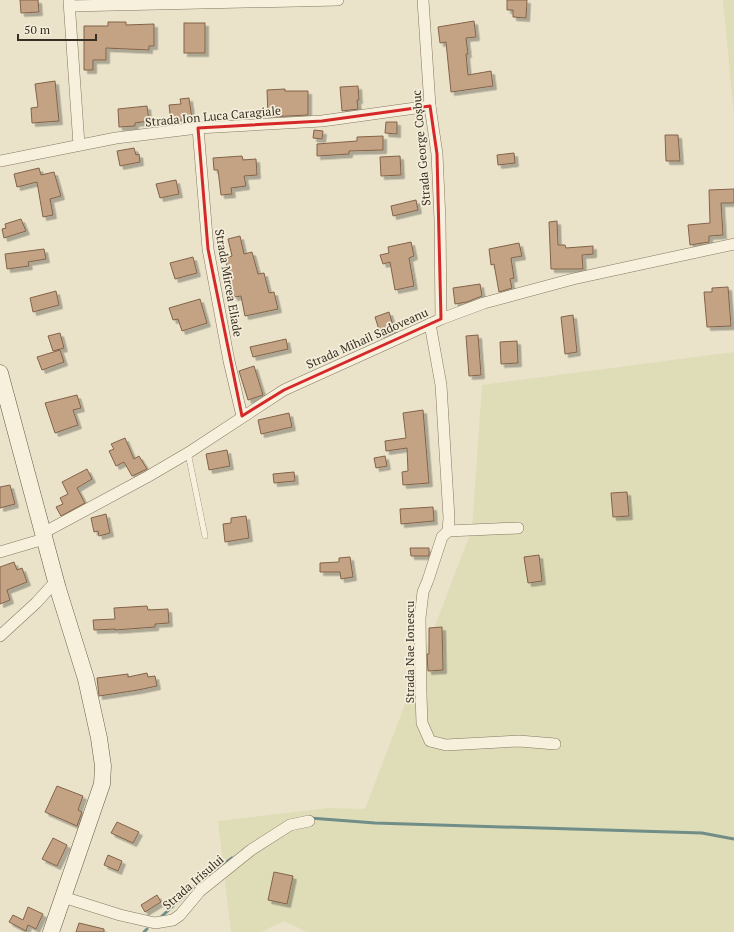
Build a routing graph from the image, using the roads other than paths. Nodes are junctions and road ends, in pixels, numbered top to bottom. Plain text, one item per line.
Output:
1 (338, 0) edge
2 (423, 0) edge
3 (69, 3) edge
4 (430, 106) junction
5 (198, 128) junction
6 (79, 145) junction
7 (0, 161) edge
8 (734, 244) edge
9 (441, 319) junction
10 (430, 324) junction
11 (0, 373) edge
12 (242, 416) junction
13 (188, 453) junction
14 (518, 528) dead end
15 (448, 531) junction
16 (44, 536) junction
17 (205, 536) dead end
18 (0, 552) edge
19 (56, 581) junction
20 (0, 636) edge
21 (555, 744) dead end
22 (309, 821) dead end
23 (63, 897) junction
24 (50, 932) edge

1 - 3 street
2 - 4 street, Strada George Coșbuc
3 - 6 street
4 - 5 street, Strada Ion Luca Caragiale
4 - 9 street, Strada George Coșbuc
5 - 6 street, Strada Ion Luca Caragiale
5 - 12 street, Strada Mircea Eliade
6 - 7 street, Strada Ion Luca Caragiale
8 - 9 street, Strada Mihail Sadoveanu
9 - 10 street, Strada Mihail Sadoveanu
10 - 12 street, Strada Mihail Sadoveanu
10 - 15 street, Strada Nae Ionescu
11 - 16 main road
12 - 13 street, Strada Mihail Sadoveanu
13 - 16 street, Strada Mihail Sadoveanu
13 - 17 lane
14 - 15 street
15 - 21 street, Strada Nae Ionescu
16 - 18 street, Strada Mihail Sadoveanu
16 - 19 main road
19 - 20 street
19 - 23 main road
22 - 23 street, Strada Irisului
23 - 24 main road

